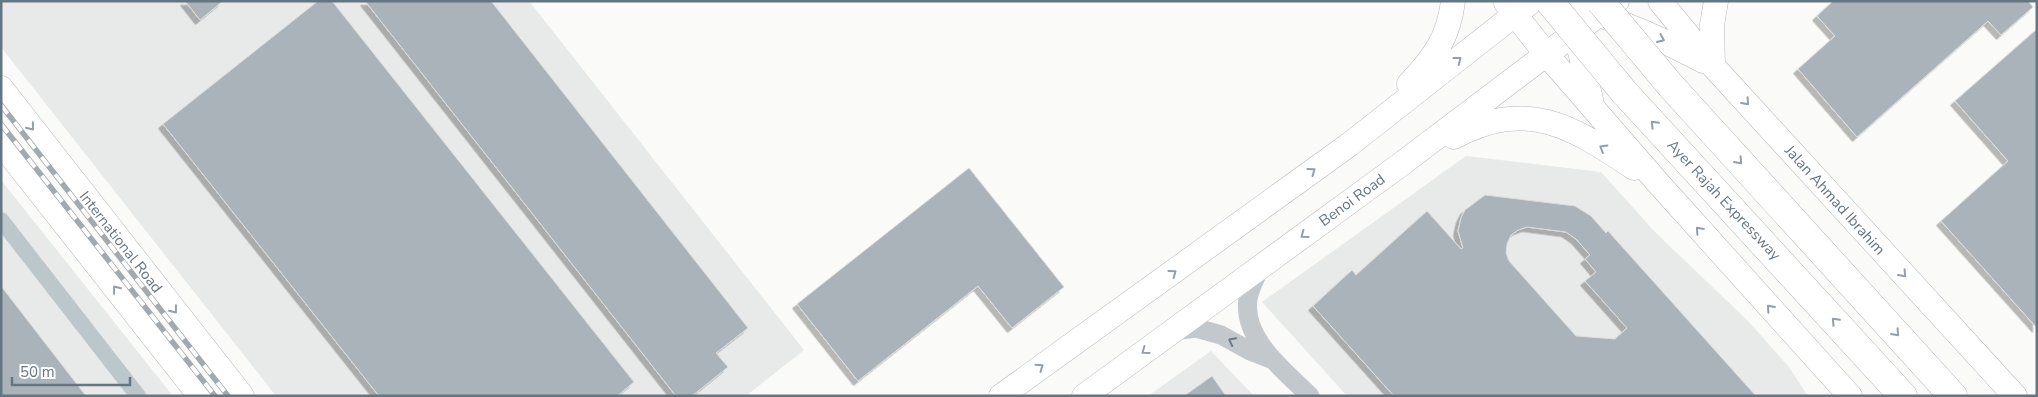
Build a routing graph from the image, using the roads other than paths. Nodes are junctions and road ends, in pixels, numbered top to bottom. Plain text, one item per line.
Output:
1 (1453, 1) edge
2 (1660, 1) edge
3 (1716, 1) edge
4 (1562, 2) edge
5 (1610, 4) edge
6 (1517, 6) edge
7 (1575, 33) junction
8 (1550, 53) junction
9 (1713, 66) junction
10 (1, 88) edge
11 (1593, 108) junction
12 (1, 143) edge
13 (1350, 144) junction
14 (1400, 165) junction
15 (1659, 184) junction
16 (1262, 266) junction
17 (1171, 331) junction
18 (1276, 361) junction
19 (200, 396) edge
20 (242, 396) edge
21 (1001, 396) edge
22 (1084, 396) edge
23 (1310, 396) edge
24 (1850, 396) edge
25 (1903, 396) edge
26 (1953, 396) edge
27 (2015, 396) edge

1 - 13 main road
2 - 9 main road, Jalan Ahmad Ibrahim
3 - 9 main road
4 - 5 main road
4 - 7 main road
4 - 8 main road
25 -> 4 highway, Ayer Rajah Expressway, bridge
5 - 7 main road, Benoi Road
5 -> 9 main road
5 -> 26 highway, bridge
6 - 8 main road
13 -> 6 main road
7 - 8 main road, Benoi Road
7 - 11 main road
8 - 11 main road
8 - 14 main road, Benoi Road
9 -> 27 main road, Jalan Ahmad Ibrahim
10 -> 20 main road, International Road
11 - 15 main road
19 -> 12 main road
21 -> 13 main road
15 -> 14 main road
14 -> 16 main road, Benoi Road
24 -> 15 main road
16 - 17 main road, Benoi Road
16 - 18 street
18 -> 17 street
17 -> 22 main road, Benoi Road
18 - 23 street

